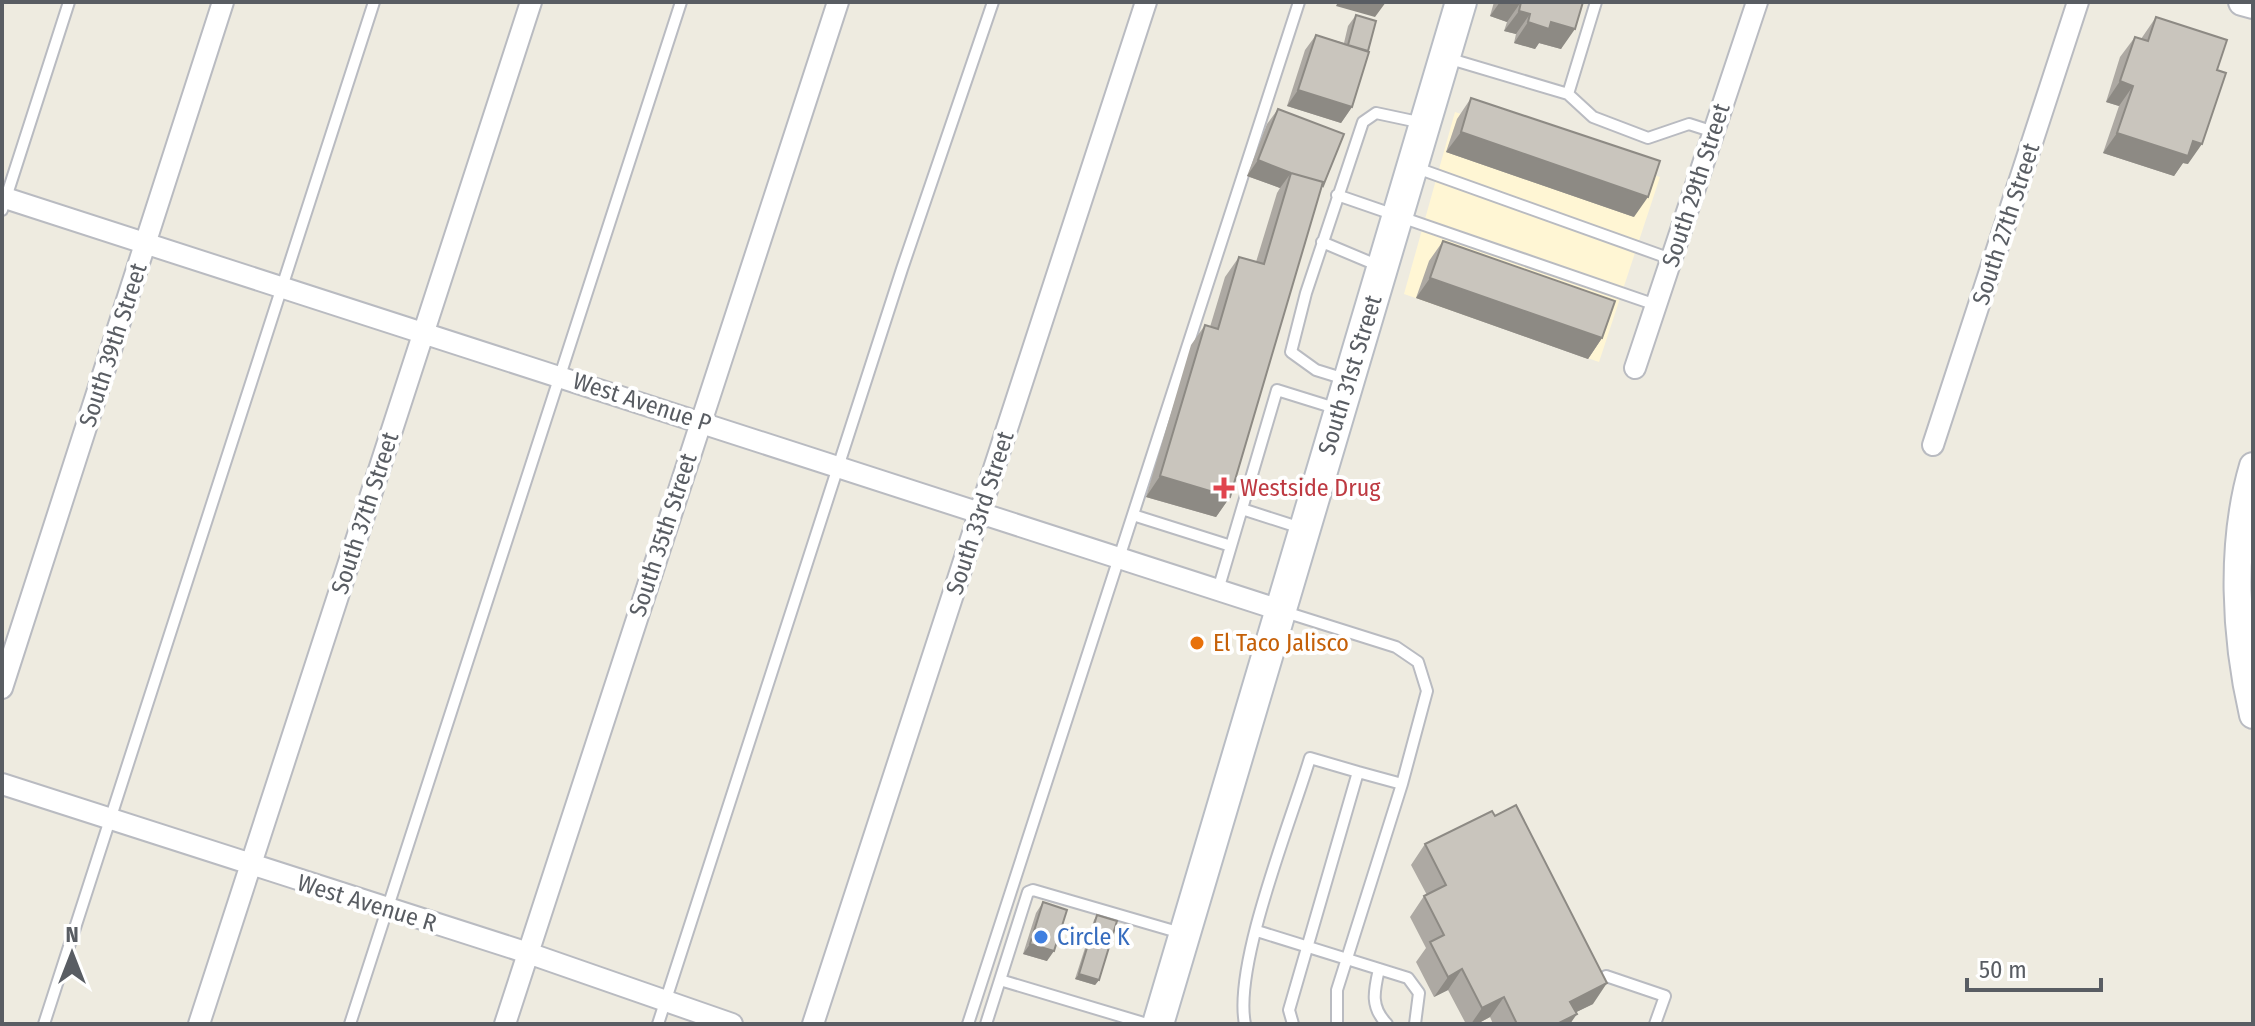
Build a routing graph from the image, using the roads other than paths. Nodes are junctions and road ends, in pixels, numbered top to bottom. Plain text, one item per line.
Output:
1 (69, 2) edge
2 (223, 2) edge
3 (374, 2) edge
4 (531, 2) edge
5 (681, 2) edge
6 (838, 2) edge
7 (993, 2) edge
8 (1146, 2) edge
9 (1299, 2) edge
10 (1461, 2) edge
11 (1596, 2) edge
12 (1757, 2) edge
13 (2078, 2) edge
14 (2242, 2) edge
15 (2253, 5) edge
16 (1445, 57) junction
17 (1568, 94) junction
18 (1425, 124) junction
19 (1714, 132) junction
20 (1412, 167) junction
21 (1337, 195) junction
22 (3, 202) edge
23 (1397, 218) junction
24 (1322, 242) junction
25 (146, 243) junction
26 (1671, 259) junction
27 (1382, 267) junction
28 (283, 286) junction
29 (1656, 305) junction
30 (424, 331) junction
31 (1635, 368) dead end
32 (558, 375) junction
33 (1349, 380) junction
34 (1340, 410) junction
35 (700, 421) junction
36 (1933, 445) dead end
37 (2253, 466) edge
38 (838, 467) junction
39 (1242, 509) junction
40 (980, 512) junction
41 (1133, 515) junction
42 (1304, 529) junction
43 (1231, 546) junction
44 (1119, 558) junction
45 (1218, 590) junction
46 (1280, 610) junction
47 (2246, 615) edge
48 (2, 688) edge
49 (2253, 715) edge
50 (1358, 772) junction
51 (2, 784) edge
52 (1402, 784) junction
53 (109, 819) junction
54 (250, 866) junction
55 (387, 909) junction
56 (1257, 931) junction
57 (1185, 934) junction
58 (1306, 947) junction
59 (528, 953) junction
60 (1347, 959) junction
61 (1379, 969) junction
62 (1606, 976) edge
63 (1000, 980) junction
64 (665, 1001) junction
65 (44, 1024) edge
66 (199, 1024) edge
67 (350, 1024) edge
68 (505, 1024) edge
69 (658, 1024) edge
70 (732, 1024) edge
71 (813, 1024) edge
72 (968, 1024) edge
73 (986, 1024) edge
74 (1147, 1024) edge
75 (1158, 1024) edge
76 (1245, 1024) edge
77 (1293, 1024) edge
78 (1337, 1024) edge
79 (1387, 1024) edge
80 (1415, 1024) edge
81 (1655, 1024) edge

1 - 22 lane
2 - 25 street, South 39th Street
3 - 28 lane
4 - 30 street, South 37th Street
5 - 32 lane
6 - 35 street, South 35th Street
7 - 38 lane
8 - 40 street, South 33rd Street
9 - 41 lane
10 - 16 main road, South 31st Street
11 - 17 lane
12 - 19 street, South 29th Street
13 - 36 street, South 27th Street
14 - 15 street
16 - 17 lane
16 - 18 main road, South 31st Street
17 - 19 lane
18 - 20 main road, South 31st Street
18 - 21 lane
19 - 26 street, South 29th Street
20 - 23 main road, South 31st Street
20 - 26 lane
21 - 23 lane
21 - 24 lane
22 - 25 street, West Avenue P
23 - 27 main road, South 31st Street
23 - 29 lane
24 - 27 lane
24 - 33 lane
25 - 28 street, West Avenue P
25 - 48 street, South 39th Street
26 - 29 street, South 29th Street
27 - 33 main road, South 31st Street
28 - 30 street, West Avenue P
28 - 53 lane
29 - 31 street, South 29th Street
30 - 32 street, West Avenue P
30 - 54 street, South 37th Street
32 - 35 street, West Avenue P
32 - 55 lane
33 - 34 main road, South 31st Street
34 - 39 lane
34 - 42 main road, South 31st Street
35 - 38 street, West Avenue P
35 - 59 street, South 35th Street
37 - 47 street
38 - 40 street, West Avenue P
38 - 64 lane
39 - 42 lane
39 - 43 lane
40 - 44 street, West Avenue P
40 - 71 street, South 33rd Street
41 - 43 lane
41 - 44 lane
42 - 46 main road, South 31st Street
43 - 45 lane
44 - 45 street, West Avenue P
44 - 72 lane
45 - 46 street, West Avenue P
46 - 52 lane
46 - 57 main road, South 31st Street
47 - 49 street
50 - 52 lane
50 - 56 lane
50 - 58 lane
51 - 53 street, West Avenue R
52 - 60 lane
53 - 54 street, West Avenue R
53 - 65 lane
54 - 55 street, West Avenue R
54 - 66 street, South 37th Street
55 - 59 street, West Avenue R
55 - 67 lane
56 - 58 lane
56 - 76 lane
57 - 63 lane
57 - 75 main road, South 31st Street
58 - 60 lane
58 - 77 lane
59 - 64 street, West Avenue R
59 - 68 street, South 35th Street
60 - 61 lane
60 - 78 lane
61 - 79 lane
61 - 80 lane
62 - 81 lane
63 - 73 lane
63 - 74 lane
64 - 69 lane
64 - 70 street, West Avenue R

